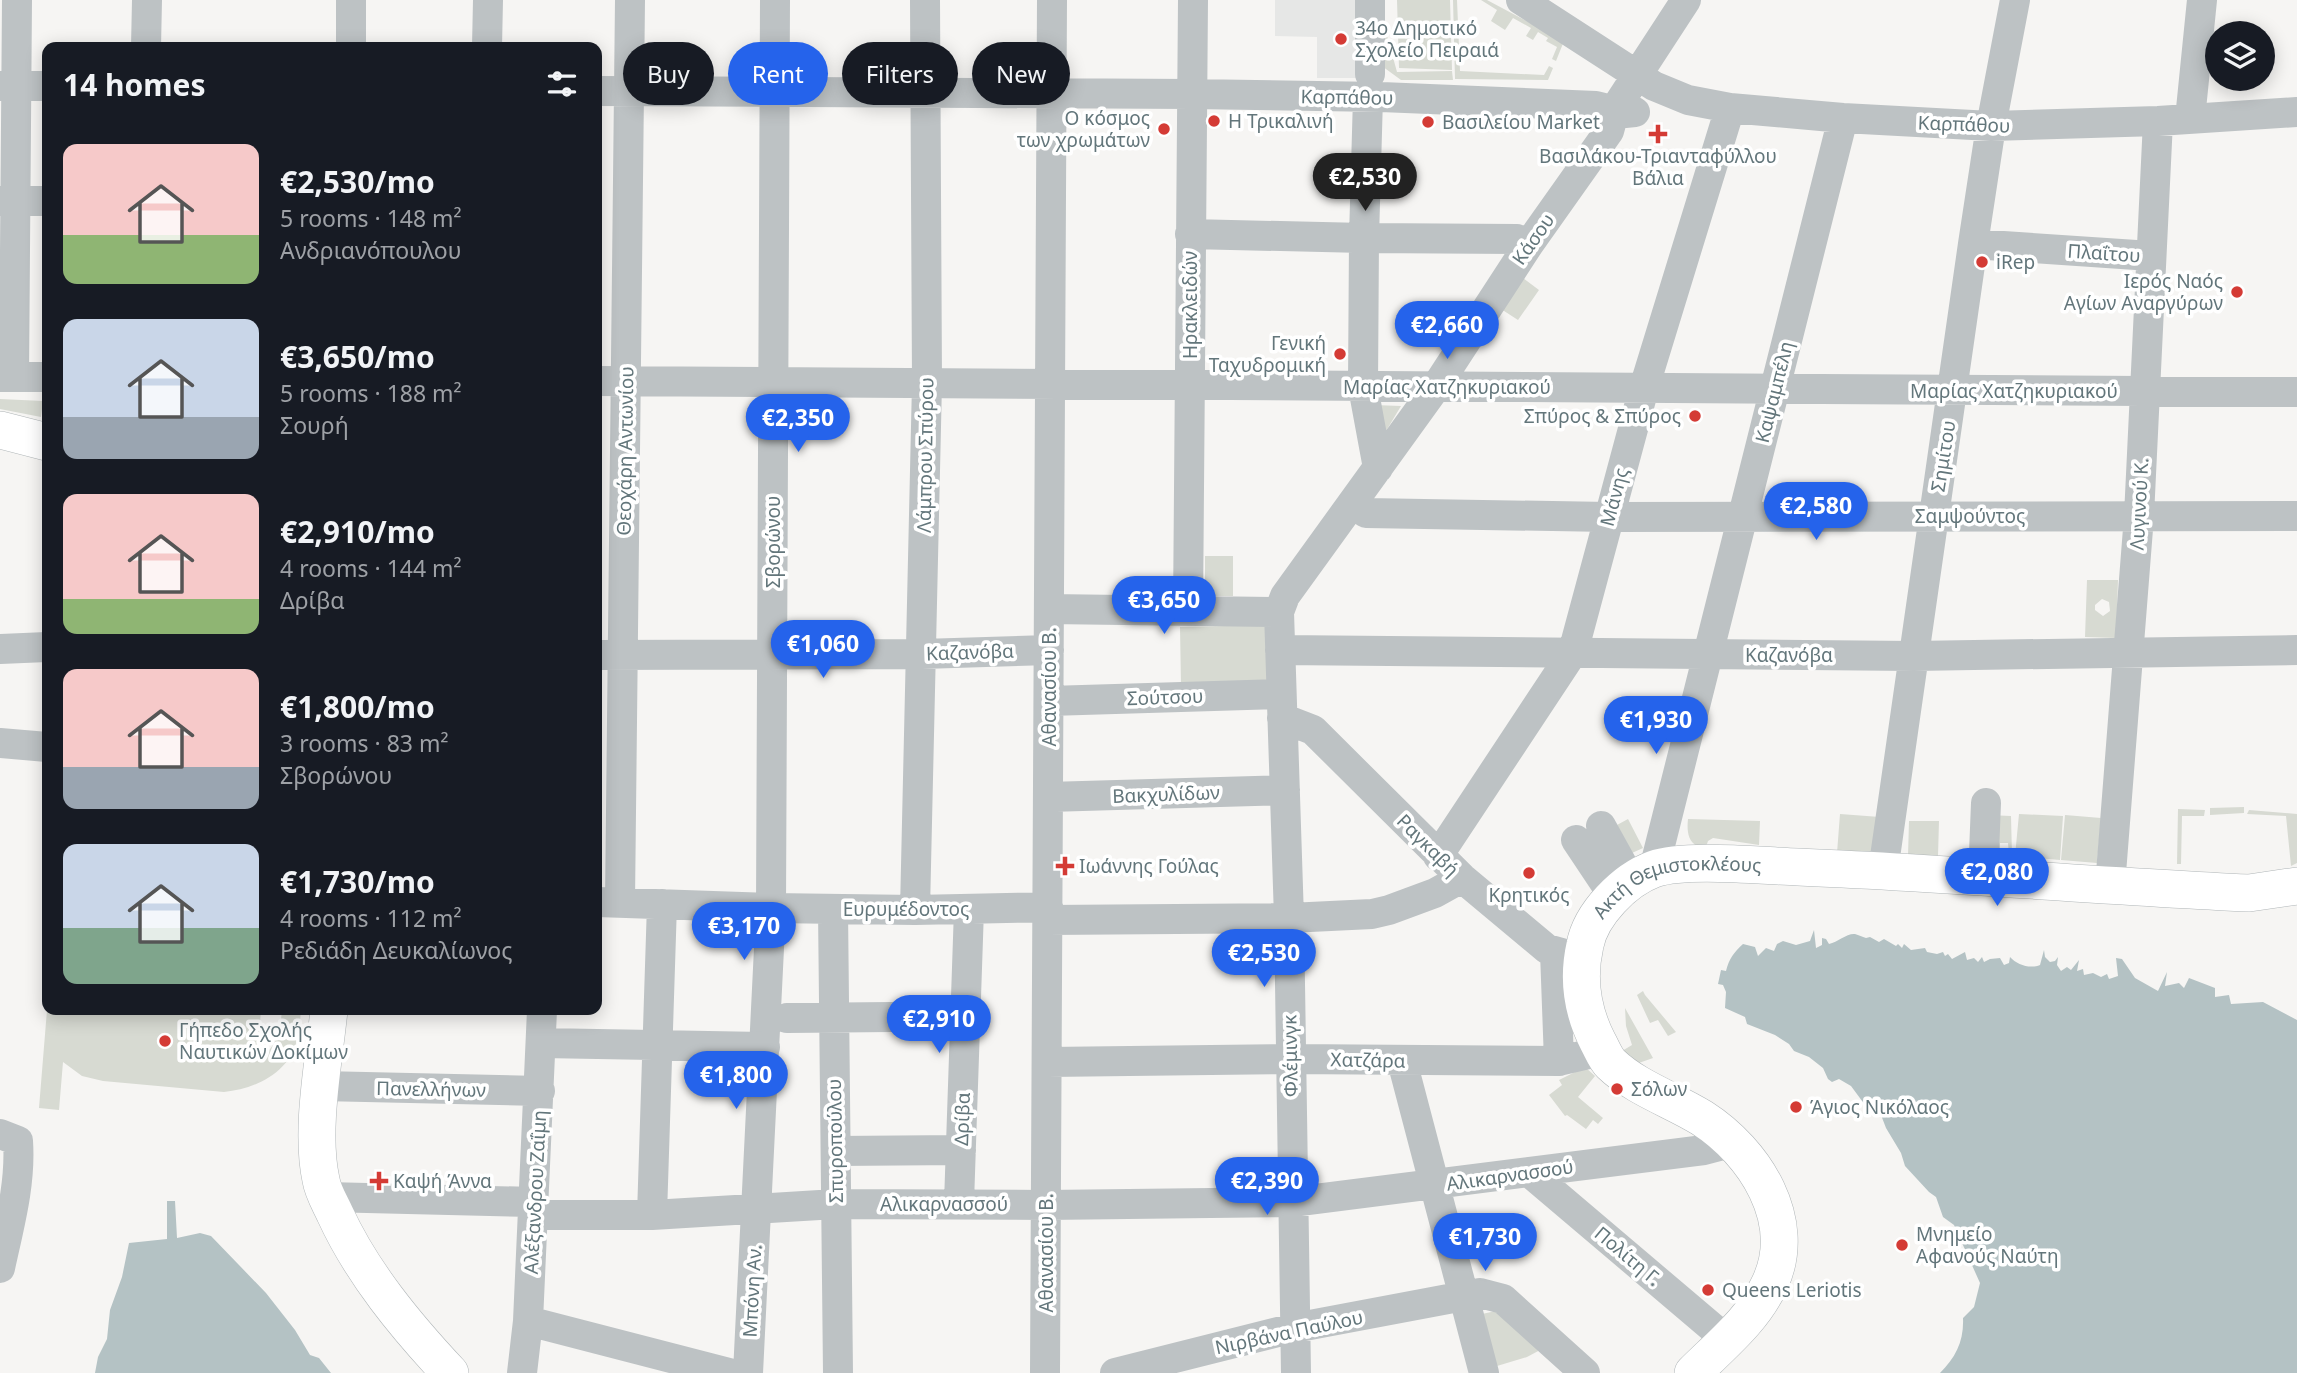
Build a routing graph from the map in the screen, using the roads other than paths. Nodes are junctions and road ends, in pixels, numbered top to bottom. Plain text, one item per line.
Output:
1 (17, 0) edge
2 (147, 0) edge
3 (351, 0) edge
4 (488, 0) edge
5 (630, 0) edge
6 (775, 0) edge
7 (925, 0) edge
8 (1052, 0) edge
9 (1193, 0) edge
10 (1370, 0) edge
11 (1521, 0) edge
12 (1686, 0) edge
13 (2015, 0) edge
14 (2202, 0) edge
15 (146, 42) edge
16 (351, 42) edge
17 (487, 42) edge
18 (630, 42) edge
19 (775, 42) edge
20 (925, 42) edge
21 (1052, 42) edge
22 (1646, 80) junction
23 (8, 86) edge
24 (42, 86) edge
25 (1369, 86) junction
26 (602, 91) edge
27 (623, 92) edge
28 (1070, 93) edge
29 (1191, 94) junction
30 (628, 105) edge
31 (775, 105) edge
32 (925, 105) edge
33 (1052, 105) edge
34 (1730, 108) junction
35 (1615, 110) junction
36 (2297, 112) edge
37 (1843, 118) junction
38 (2190, 119) junction
39 (2158, 121) junction
40 (1991, 127) junction
41 (8, 201) edge
42 (42, 201) edge
43 (1190, 234) junction
44 (1363, 238) junction
45 (1529, 244) junction
46 (1973, 244) junction
47 (2151, 256) junction
48 (7, 377) edge
49 (42, 377) edge
50 (611, 381) edge
51 (773, 382) junction
52 (927, 383) junction
53 (1050, 384) junction
54 (1190, 385) junction
55 (1363, 387) junction
56 (1436, 387) junction
57 (1644, 388) junction
58 (1774, 390) junction
59 (1953, 391) junction
60 (2144, 392) junction
61 (2297, 393) edge
62 (0, 430) edge
63 (42, 441) edge
64 (1378, 468) junction
65 (1352, 504) junction
66 (1742, 516) junction
67 (1934, 516) junction
68 (2139, 516) junction
69 (2297, 516) edge
70 (1609, 517) junction
71 (1049, 609) junction
72 (1188, 611) junction
73 (1279, 612) junction
74 (42, 647) edge
75 (0, 649) edge
76 (1049, 650) junction
77 (1280, 650) junction
78 (2297, 650) edge
79 (1573, 652) junction
80 (2129, 652) junction
81 (922, 654) junction
82 (610, 655) edge
83 (772, 655) junction
84 (1709, 655) junction
85 (1914, 656) junction
86 (1049, 701) junction
87 (1282, 706) junction
88 (0, 743) edge
89 (42, 747) edge
90 (1285, 790) junction
91 (1048, 797) junction
92 (1986, 803) dead end
93 (1589, 833) dead end
94 (2004, 843) dead end
95 (1438, 856) junction
96 (1883, 871) junction
97 (1462, 878) junction
98 (1994, 878) junction
99 (1633, 883) junction
100 (2109, 886) junction
101 (2297, 886) edge
102 (608, 902) edge
103 (662, 904) junction
104 (771, 908) junction
105 (969, 908) junction
106 (833, 909) junction
107 (915, 910) junction
108 (1048, 913) junction
109 (1289, 918) junction
110 (1569, 955) junction
111 (328, 1015) edge
112 (542, 1015) edge
113 (787, 1017) dead end
114 (892, 1017) dead end
115 (834, 1018) junction
116 (542, 1043) junction
117 (657, 1046) junction
118 (765, 1047) junction
119 (1602, 1051) junction
120 (1290, 1059) junction
121 (1402, 1060) junction
122 (1559, 1061) junction
123 (1048, 1062) junction
124 (321, 1086) junction
125 (540, 1091) junction
126 (0, 1133) edge
127 (1729, 1141) junction
128 (961, 1150) junction
129 (836, 1151) junction
130 (1529, 1172) junction
131 (1435, 1186) junction
132 (327, 1196) junction
133 (1292, 1202) junction
134 (960, 1203) junction
135 (836, 1204) junction
136 (1046, 1205) junction
137 (533, 1209) junction
138 (756, 1209) junction
139 (652, 1215) junction
140 (0, 1268) edge
141 (1465, 1297) junction
142 (528, 1321) junction
143 (1294, 1328) junction
144 (1727, 1340) junction
145 (1146, 1369) edge
146 (450, 1373) edge
147 (522, 1373) edge
148 (729, 1373) edge
149 (748, 1373) edge
150 (838, 1373) edge
151 (1045, 1373) edge
152 (1115, 1373) edge
153 (1296, 1373) edge
154 (1484, 1373) edge
155 (1585, 1373) edge
156 (1693, 1373) edge

1 - 23 street
2 - 15 street
3 - 16 street
4 - 17 street
5 - 18 street, Θεοχάρη Αντωνίου
6 - 19 street, Σβορώνου
7 - 20 street, Λάμπρου Σπύρου
8 - 21 street, Αθανασίου Β.
9 - 29 street, Ηρακλειδών
10 - 25 street
11 - 22 street, Καρπάθου
12 - 22 street, Κάσου
13 - 40 street, Σημίτου
14 - 38 street
22 - 34 street, Καρπάθου
22 - 35 street, Κάσου
23 - 24 street
23 - 41 street
25 - 29 street, Καρπάθου
25 - 35 street, Καρπάθου
25 - 44 street
26 - 27 street, Καρπάθου
28 - 29 street, Καρπάθου
29 - 43 street, Ηρακλειδών
30 - 50 street, Θεοχάρη Αντωνίου
31 - 51 street, Σβορώνου
32 - 52 street, Λάμπρου Σπύρου
33 - 53 street, Αθανασίου Β.
34 - 37 street, Καρπάθου
34 - 57 street, Μάνης
35 - 45 street, Κάσου
36 - 38 street, Καρπάθου
37 - 40 street, Καρπάθου
37 - 58 street, Καψαμπέλη
38 - 39 street, Καρπάθου
39 - 40 street, Καρπάθου
39 - 47 street, Λυγινού Κ.
40 - 46 street, Σημίτου
41 - 42 street
41 - 48 street
43 - 44 street
43 - 54 street, Ηρακλειδών
44 - 45 street
44 - 55 street
45 - 56 street, Κάσου
46 - 47 street, Πλαΐτου
46 - 59 street, Σημίτου
47 - 60 street, Λυγινού Κ.
48 - 49 street
50 - 51 street, Μαρίας Χατζηκυριακού
50 - 82 street, Θεοχάρη Αντωνίου
51 - 52 street, Μαρίας Χατζηκυριακού
51 - 83 street, Σβορώνου
52 - 53 street, Μαρίας Χατζηκυριακού
52 - 81 street, Λάμπρου Σπύρου
53 - 54 street, Μαρίας Χατζηκυριακού
53 - 71 street, Αθανασίου Β.
54 - 55 street, Μαρίας Χατζηκυριακού
54 - 72 street, Ηρακλειδών
55 - 56 street, Μαρίας Χατζηκυριακού
55 - 64 street
56 - 57 street, Μαρίας Χατζηκυριακού
56 - 64 street, Κάσου
57 - 58 street, Μαρίας Χατζηκυριακού
57 - 70 street, Μάνης
58 - 59 street, Μαρίας Χατζηκυριακού
58 - 66 street, Καψαμπέλη
59 - 60 street, Μαρίας Χατζηκυριακού
59 - 67 street, Σημίτου
60 - 61 street, Μαρίας Χατζηκυριακού
60 - 68 street, Λυγινού Κ.
62 - 63 main road
64 - 65 street, Κάσου
65 - 70 street, Σαμψούντος
65 - 73 street, Κάσου
66 - 67 street, Σαμψούντος
66 - 70 street, Σαμψούντος
66 - 84 street, Καψαμπέλη
67 - 68 street, Σαμψούντος
67 - 85 street, Σημίτου
68 - 69 street, Σαμψούντος
68 - 80 street, Λυγινού Κ.
70 - 79 street, Μάνης
71 - 72 street
71 - 76 street, Αθανασίου Β.
72 - 73 street
73 - 77 street, Φλέμινγκ
74 - 75 street
76 - 81 street, Καζανόβα
76 - 86 street, Αθανασίου Β.
77 - 79 street, Καζανόβα
77 - 87 street, Φλέμινγκ
78 - 80 street, Καζανόβα
79 - 84 street, Καζανόβα
79 - 95 street, Μάνης
80 - 85 street, Καζανόβα
80 - 100 street, Λυγινού Κ.
81 - 83 street, Καζανόβα
81 - 107 street, Λάμπρου Σπύρου
82 - 83 street, Καζανόβα
82 - 102 street, Θεοχάρη Αντωνίου
83 - 104 street, Σβορώνου
84 - 85 street, Καζανόβα
84 - 99 street, Καψαμπέλη
85 - 96 street, Σημίτου
86 - 87 street, Σούτσου
86 - 91 street, Αθανασίου Β.
87 - 90 street, Φλέμινγκ
87 - 95 street, Ραγκαβή
88 - 89 street
90 - 91 street, Βακχυλίδων
90 - 109 street, Φλέμινγκ
91 - 108 street, Αθανασίου Β.
92 - 98 street
93 - 99 street
94 - 98 street
95 - 97 street, Ραγκαβή
96 - 98 main road, Ακτή Θεμιστοκλέους
96 - 99 main road, Ακτή Θεμιστοκλέους
97 - 109 street, Ευρυμέδοντος
97 - 110 street, Ραγκαβή
98 - 100 main road, Ακτή Θεμιστοκλέους
99 - 110 main road, Ακτή Θεμιστοκλέους
100 - 101 main road, Ακτή Θεμιστοκλέους
102 - 103 street, Ευρυμέδοντος
103 - 104 street, Ευρυμέδοντος
103 - 117 street
104 - 106 street, Ευρυμέδοντος
104 - 118 street, Σβορώνου
105 - 107 street, Ευρυμέδοντος
105 - 108 street, Ευρυμέδοντος
105 - 128 street, Δρίβα
106 - 107 street, Ευρυμέδοντος
106 - 115 street, Σπυροπούλου
108 - 109 street, Ευρυμέδοντος
108 - 123 street, Αθανασίου Β.
109 - 120 street, Φλέμινγκ
110 - 119 main road, Ακτή Θεμιστοκλέους
110 - 122 street
111 - 124 main road
112 - 116 street, Αλέξανδρου Ζαΐμη
113 - 115 street
114 - 115 street
115 - 129 street, Σπυροπούλου
116 - 117 street
116 - 125 street, Αλέξανδρου Ζαΐμη
117 - 118 street
117 - 139 street
118 - 138 street, Σβορώνου
119 - 122 street, Χατζάρα
119 - 127 main road, Ακτή Θεμιστοκλέους
120 - 121 street, Χατζάρα
120 - 123 street, Χατζάρα
120 - 133 street, Φλέμινγκ
121 - 122 street, Χατζάρα
121 - 131 street
123 - 136 street, Αθανασίου Β.
124 - 125 street, Πανελλήνων
124 - 132 main road
125 - 137 street, Αλέξανδρου Ζαΐμη
126 - 140 street
127 - 130 street, Αλικαρνασσού
127 - 144 main road, Ακτή Θεμιστοκλέους
128 - 129 street
128 - 134 street, Δρίβα
129 - 135 street, Σπυροπούλου
130 - 131 street, Αλικαρνασσού
130 - 144 street, Πολίτη Γ.
131 - 133 street, Αλικαρνασσού
131 - 141 street
132 - 137 street, Αλικαρνασσού
132 - 146 main road
133 - 136 street, Αλικαρνασσού
133 - 143 street, Φλέμινγκ
134 - 135 street, Αλικαρνασσού
134 - 136 street, Αλικαρνασσού
135 - 138 street, Αλικαρνασσού
135 - 150 street, Σπυροπούλου
136 - 151 street, Αθανασίου Β.
137 - 139 street, Αλικαρνασσού
137 - 142 street, Αλέξανδρου Ζαΐμη
138 - 139 street, Αλικαρνασσού
138 - 149 street, Μπόνη Αν.
141 - 143 street, Νιρβάνα Παύλου
141 - 154 street
141 - 155 street, Νιρβάνα Παύλου
142 - 147 street, Αλέξανδρου Ζαΐμη
142 - 148 street
143 - 145 street, Νιρβάνα Παύλου
143 - 153 street, Φλέμινγκ
144 - 156 main road, Ακτή Θεμιστοκλέους
145 - 152 street, Νιρβάνα Παύλου

